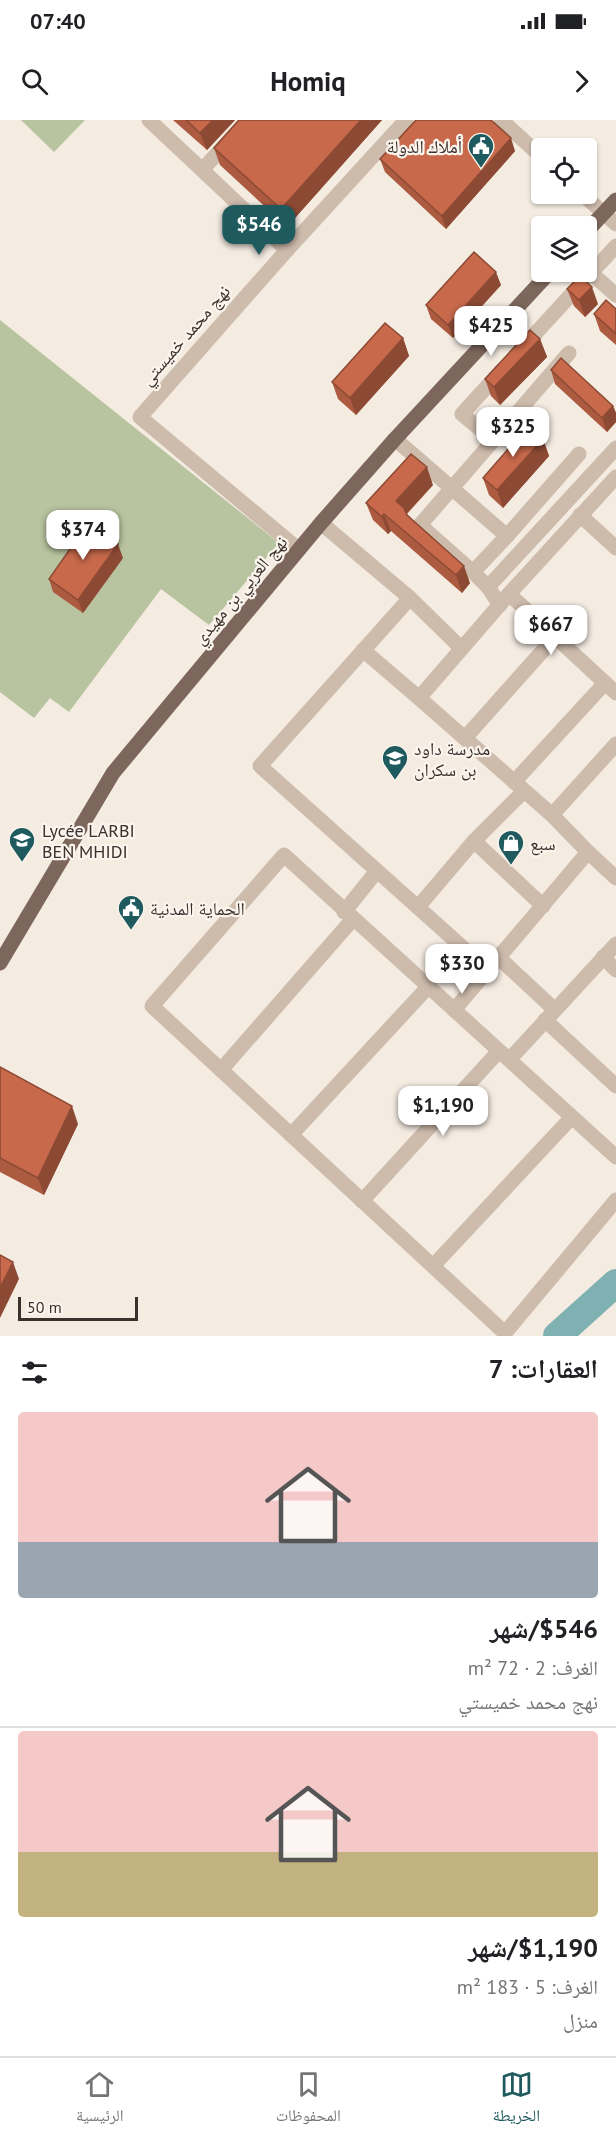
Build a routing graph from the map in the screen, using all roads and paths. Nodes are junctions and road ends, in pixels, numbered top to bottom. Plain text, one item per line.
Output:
1 (149, 120) edge
2 (248, 120) edge
3 (406, 120) edge
4 (501, 120) edge
5 (531, 147) edge
6 (203, 169) junction
7 (616, 200) edge
8 (593, 204) edge
9 (604, 214) junction
10 (597, 221) edge
11 (616, 224) edge
12 (616, 246) edge
13 (287, 250) junction
14 (597, 267) edge
15 (597, 278) edge
16 (541, 282) edge
17 (583, 282) edge
18 (616, 295) edge
19 (569, 352) dead end
20 (395, 439) junction
21 (494, 440) junction
22 (616, 448) edge
23 (579, 454) dead end
24 (616, 477) edge
25 (452, 487) junction
26 (580, 515) junction
27 (321, 523) junction
28 (507, 536) junction
29 (616, 548) edge
30 (298, 549) junction
31 (473, 572) junction
32 (488, 587) junction
33 (410, 598) junction
34 (504, 600) junction
35 (555, 637) junction
36 (461, 648) junction
37 (363, 650) junction
38 (610, 688) edge
39 (419, 698) junction
40 (465, 738) junction
41 (616, 744) edge
42 (519, 786) junction
43 (552, 815) junction
44 (474, 842) junction
45 (588, 852) junction
46 (376, 872) junction
47 (616, 878) edge
48 (543, 906) junction
49 (418, 907) junction
50 (349, 915) junction
51 (616, 944) edge
52 (603, 957) junction
53 (499, 958) junction
54 (0, 963) edge
55 (616, 969) edge
56 (489, 971) junction
57 (428, 987) junction
58 (454, 1010) junction
59 (550, 1016) junction
60 (505, 1055) junction
61 (221, 1070) junction
62 (615, 1085) edge
63 (572, 1117) junction
64 (291, 1135) junction
65 (615, 1153) edge
66 (616, 1200) edge
67 (362, 1201) junction
68 (433, 1266) junction

1 - 6 street
2 - 6 street
3 - 13 street, نهج محمد خميستي
4 - 5 street
6 - 13 street
7 - 9 main road
8 - 9 street
9 - 10 main road
9 - 11 street
12 - 14 street
13 - 30 street, نهج محمد خميستي
15 - 18 street
16 - 20 main road, نهج العربي بن مهيدي
17 - 21 street
19 - 21 street
20 - 25 street
20 - 27 main road, نهج العربي بن مهيدي
21 - 25 street
22 - 32 street
23 - 28 street
24 - 26 street
25 - 28 street
25 - 31 street
26 - 29 street
26 - 34 street
27 - 30 main road, نهج العربي بن مهيدي
27 - 33 street
28 - 31 street
30 - 54 main road, نهج العربي بن مهيدي
31 - 32 street
32 - 34 street
33 - 36 street
33 - 37 street
34 - 35 street
34 - 36 street
35 - 38 street
35 - 40 street
36 - 39 street
37 - 39 street
37 - 46 street
38 - 42 street
39 - 40 street
40 - 42 street
41 - 43 street
42 - 43 street
42 - 44 street
43 - 45 street
44 - 48 street
44 - 49 street
45 - 47 street
45 - 48 street
46 - 49 street
46 - 50 street
48 - 53 street
49 - 56 street
50 - 57 street
50 - 61 street
50 - 61 street
51 - 52 street
52 - 55 street
52 - 59 street
53 - 56 street
53 - 59 street
56 - 58 street
57 - 58 street
57 - 64 street
58 - 60 street
59 - 60 street
59 - 62 street
60 - 63 street
60 - 67 street
61 - 64 street
63 - 65 street
63 - 68 street
64 - 67 street
66 - 68 street
67 - 68 street

